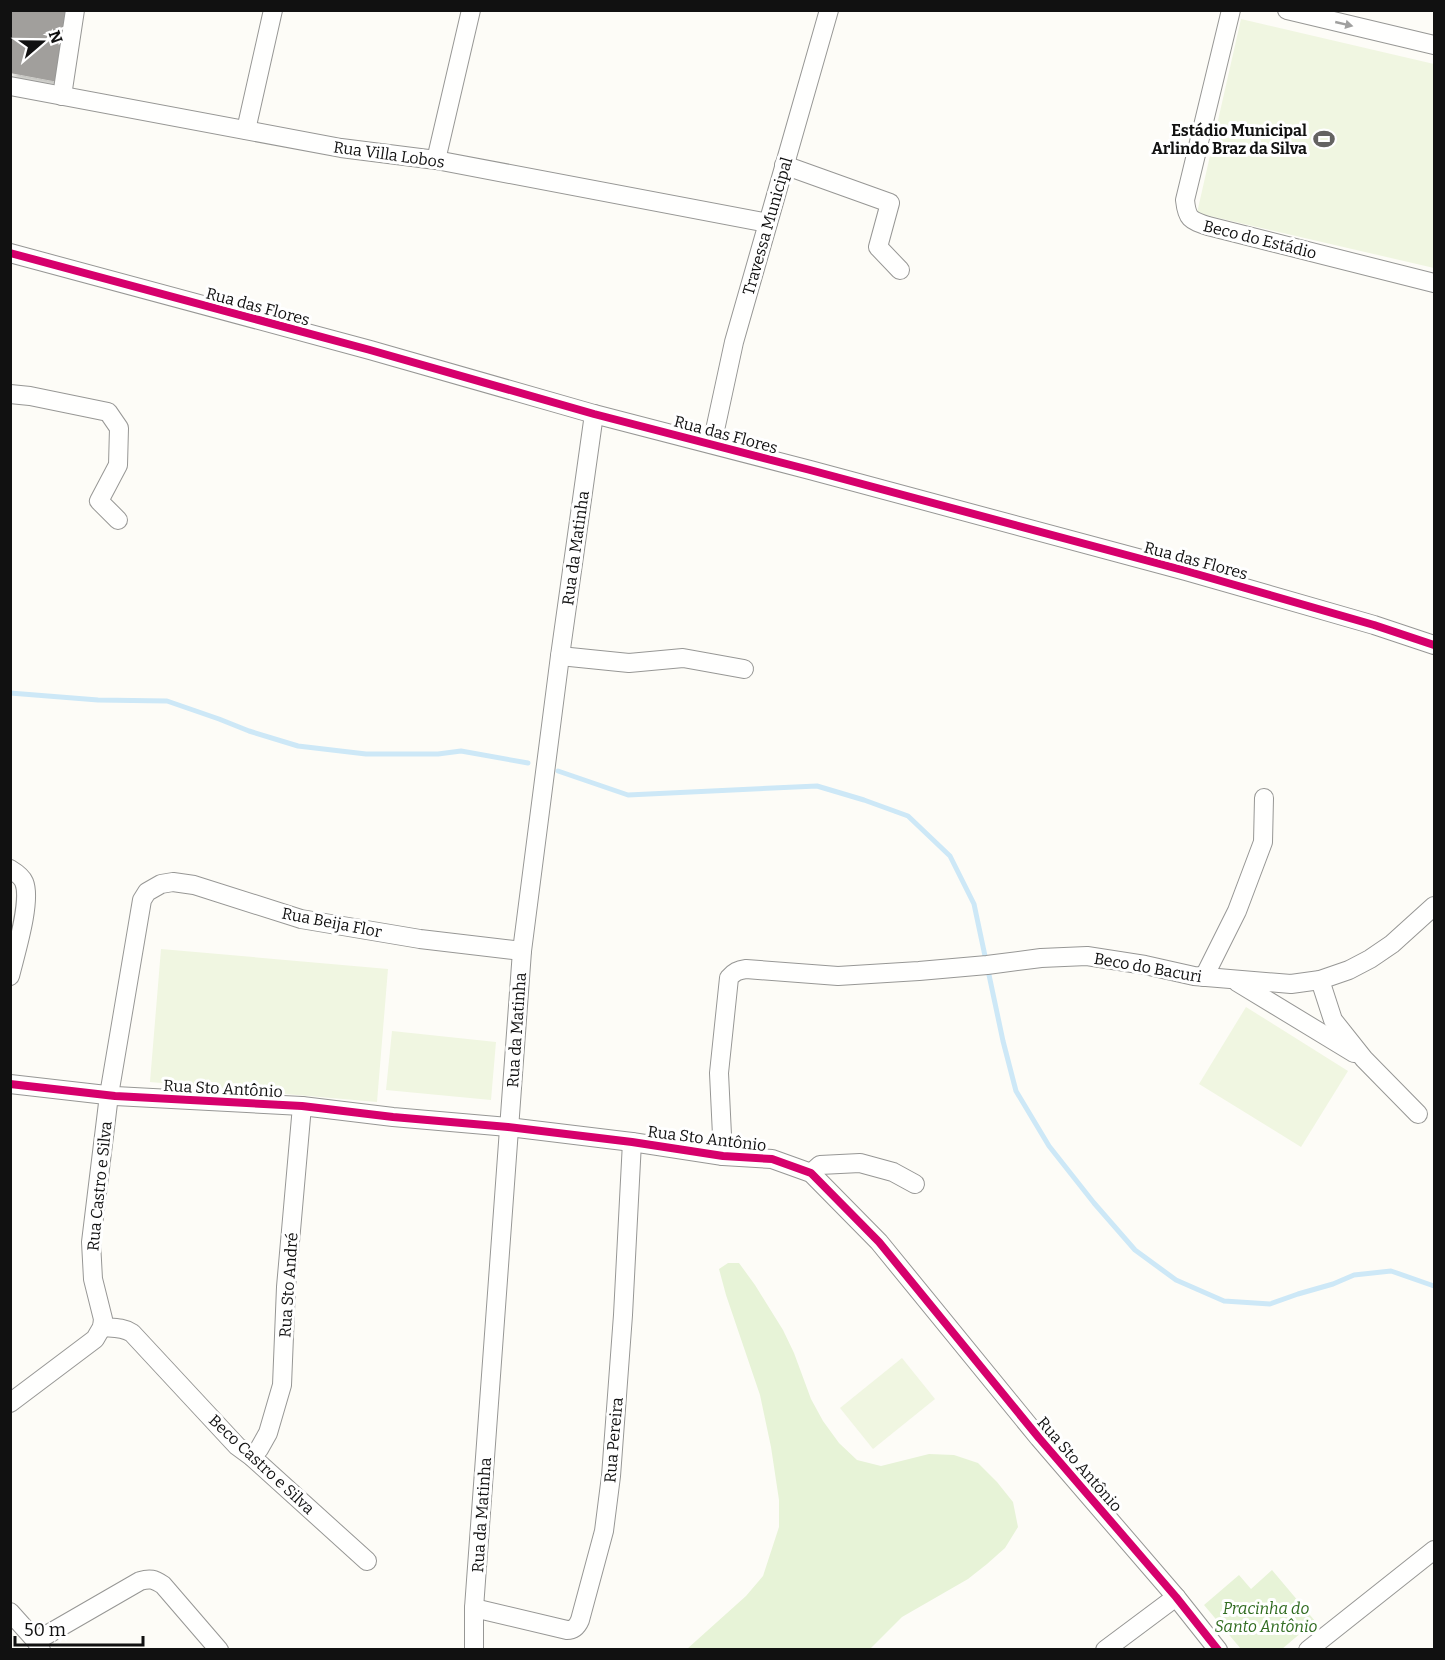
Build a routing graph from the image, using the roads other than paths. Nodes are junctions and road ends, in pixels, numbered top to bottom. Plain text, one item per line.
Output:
1 (75, 10) edge
2 (273, 10) edge
3 (471, 10) edge
4 (829, 10) edge
5 (1231, 10) edge
6 (1287, 10) edge
7 (1434, 45) edge
8 (10, 86) edge
9 (62, 96) junction
10 (246, 130) junction
11 (436, 160) junction
12 (784, 165) junction
13 (768, 223) junction
14 (10, 253) edge
15 (900, 270) dead end
16 (1434, 283) edge
17 (10, 394) edge
18 (594, 414) junction
19 (711, 444) junction
20 (118, 520) dead end
21 (1434, 645) edge
22 (560, 656) junction
23 (744, 669) dead end
24 (1263, 798) dead end
25 (17, 875) edge
26 (147, 892) joint
27 (1434, 906) edge
28 (522, 951) junction
29 (10, 976) edge
30 (1204, 977) junction
31 (1234, 980) junction
32 (1320, 980) junction
33 (1364, 1059) junction
34 (10, 1084) edge
35 (109, 1095) junction
36 (302, 1106) junction
37 (1418, 1114) dead end
38 (508, 1127) junction
39 (632, 1142) junction
40 (723, 1156) junction
41 (812, 1173) junction
42 (915, 1184) dead end
43 (102, 1327) junction
44 (10, 1403) edge
45 (252, 1457) junction
46 (1434, 1550) edge
47 (367, 1561) dead end
48 (1176, 1597) junction
49 (474, 1608) junction
50 (10, 1612) edge
51 (39, 1645) edge
52 (219, 1650) edge
53 (474, 1650) edge
54 (1105, 1650) edge
55 (1218, 1650) edge
56 (1308, 1650) edge

1 - 9 street
2 - 10 street
3 - 11 street
4 - 12 street, Travessa Municipal
5 - 16 street, Beco do Estádio
6 -> 7 street
8 - 9 street, Rua Villa Lobos
9 - 10 street, Rua Villa Lobos
10 - 11 street, Rua Villa Lobos
11 - 13 street, Rua Villa Lobos
12 - 13 street, Travessa Municipal
12 - 15 street
13 - 19 street, Travessa Municipal
14 - 18 street, Rua das Flores
17 - 20 street
18 - 19 street, Rua das Flores
18 - 22 street, Rua da Matinha
19 - 21 street, Rua das Flores
22 - 23 street
22 - 28 street, Rua da Matinha
24 - 30 street
25 - 29 street
26 - 28 street, Rua Beija Flor
26 - 35 street, Rua Castro e Silva
27 - 32 street, Beco do Bacuri
28 - 38 street, Rua da Matinha
30 - 31 street, Beco do Bacuri
30 - 40 street, Beco do Bacuri
31 - 32 street, Beco do Bacuri
31 - 33 street
32 - 33 street
33 - 37 street
34 - 35 street, Rua Sto Antônio
35 - 36 street, Rua Sto Antônio
35 - 43 street, Rua Castro e Silva
36 - 38 street, Rua Sto Antônio
36 - 45 street, Rua Sto André
38 - 39 street, Rua Sto Antônio
38 - 49 street, Rua da Matinha
39 - 40 street, Rua Sto Antônio
39 - 49 street, Rua Pereira
40 - 41 street, Rua Sto Antônio
41 - 42 street
41 - 48 street, Rua Sto Antônio
43 - 44 street
43 - 45 street, Beco Castro e Silva
45 - 47 street, Beco Castro e Silva
46 - 56 street
48 - 54 street
48 - 55 street, Rua Sto Antônio
49 - 53 street, Rua da Matinha
50 - 51 street
51 - 52 street

